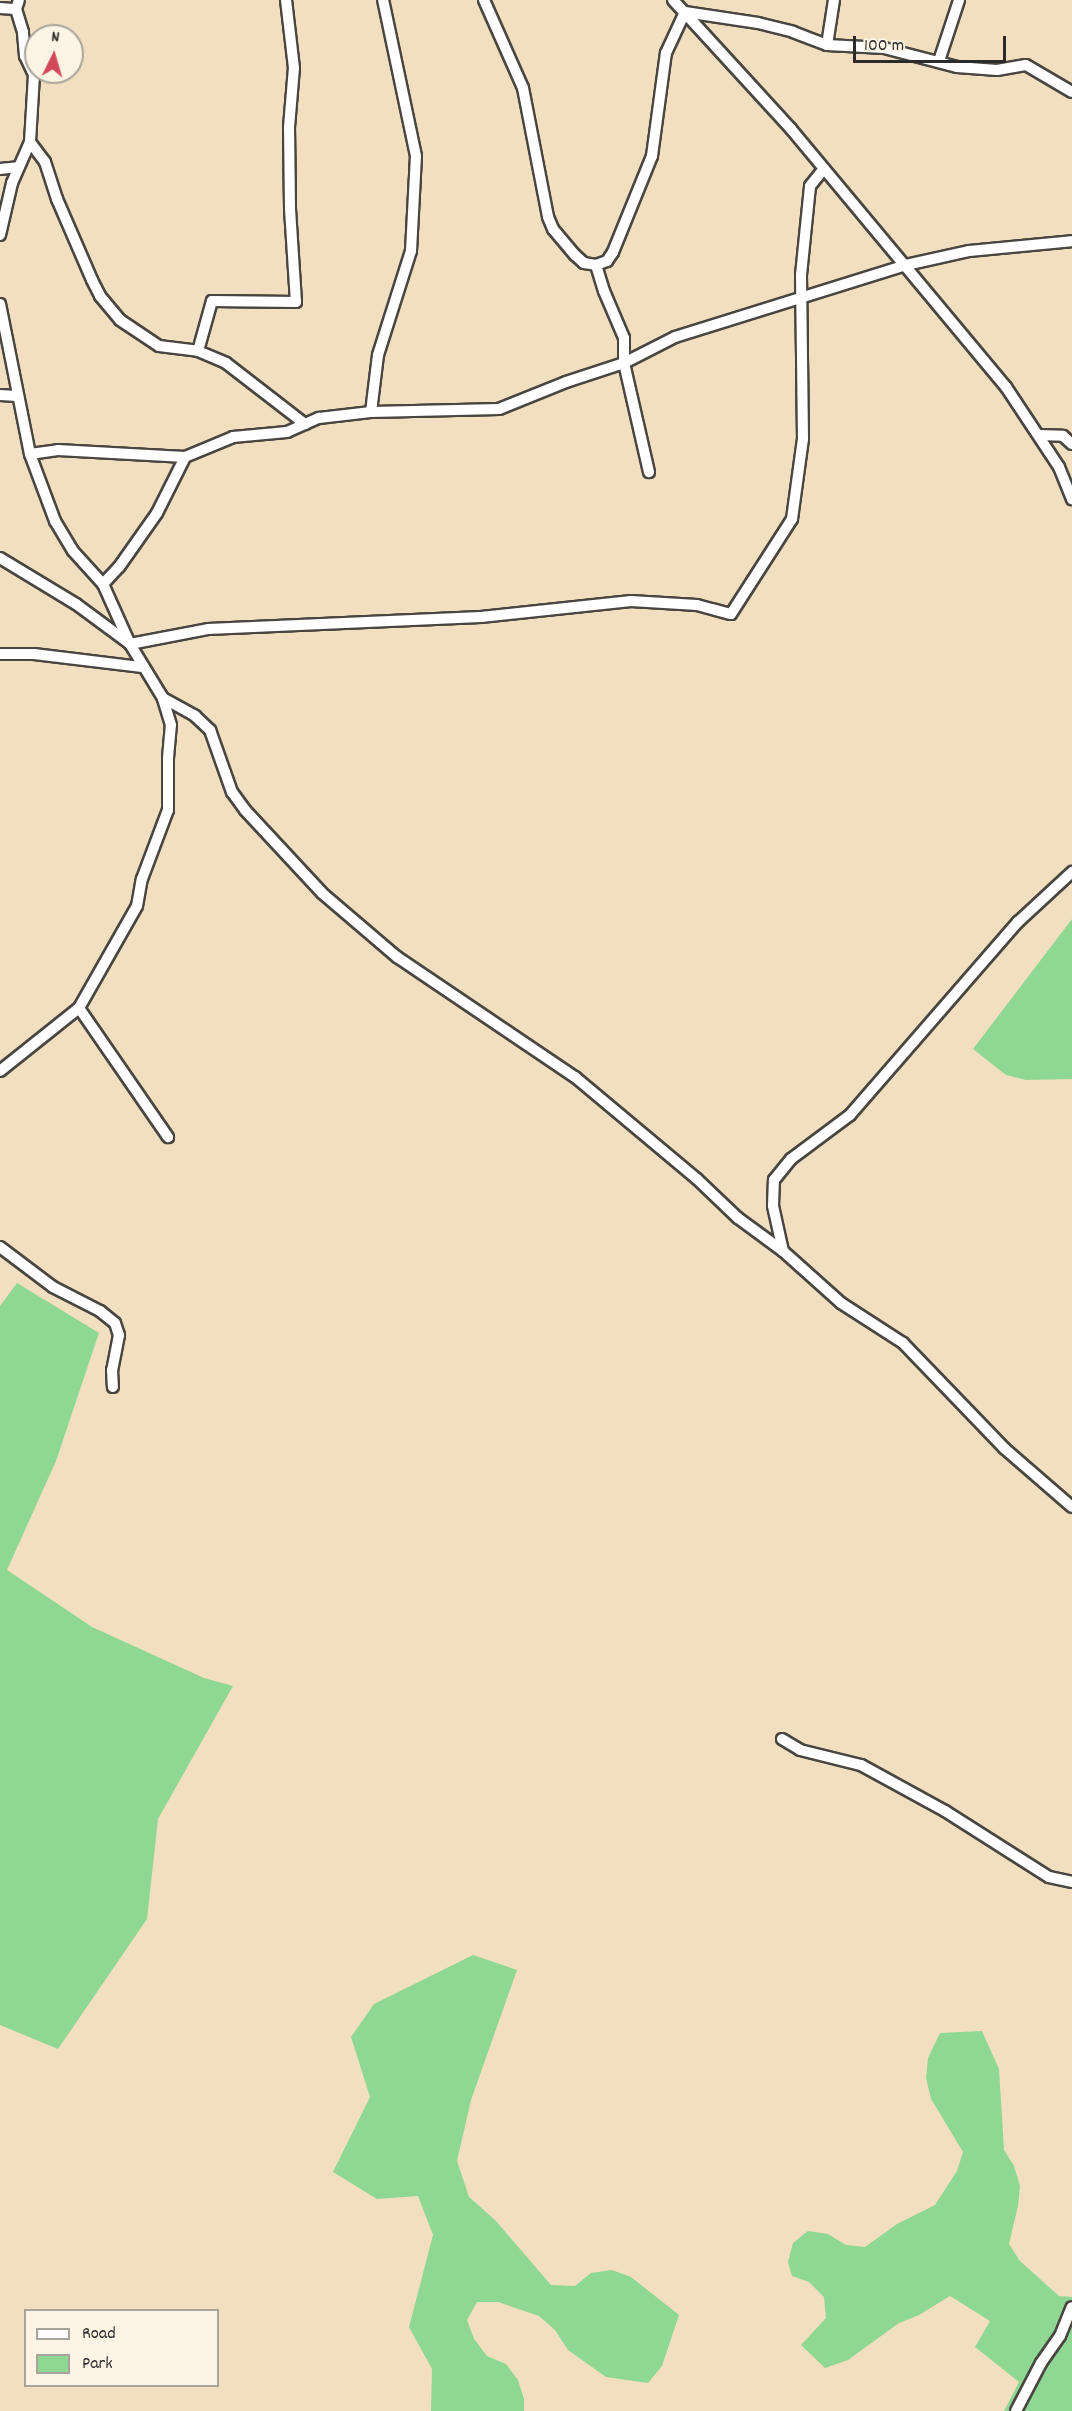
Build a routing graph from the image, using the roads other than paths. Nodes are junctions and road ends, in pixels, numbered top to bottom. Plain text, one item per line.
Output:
1 (286, 0) edge
2 (383, 0) edge
3 (484, 0) edge
4 (673, 0) edge
5 (834, 0) edge
6 (959, 0) edge
7 (18, 4) edge
8 (0, 8) edge
9 (686, 12) junction
10 (827, 45) junction
11 (939, 61) junction
12 (1072, 92) edge
13 (30, 142) junction
14 (18, 167) junction
15 (0, 169) edge
16 (823, 170) junction
17 (0, 235) edge
18 (1072, 240) edge
19 (596, 265) junction
20 (906, 265) junction
21 (799, 300) junction
22 (0, 304) edge
23 (1, 320) edge
24 (198, 351) junction
25 (624, 363) junction
26 (0, 395) edge
27 (17, 396) junction
28 (371, 412) junction
29 (305, 424) junction
30 (1039, 435) junction
31 (1072, 444) edge
32 (30, 454) junction
33 (185, 457) junction
34 (649, 472) dead end
35 (1072, 500) edge
36 (0, 558) edge
37 (103, 584) junction
38 (130, 645) junction
39 (0, 654) edge
40 (142, 667) junction
41 (163, 698) junction
42 (1072, 872) edge
43 (79, 1008) junction
44 (0, 1071) edge
45 (168, 1137) dead end
46 (0, 1247) edge
47 (783, 1251) junction
48 (113, 1387) dead end
49 (1072, 1507) edge
50 (782, 1739) dead end
51 (1072, 1882) edge
52 (1072, 2307) edge
53 (1016, 2411) edge

1 - 24 street
2 - 28 street
3 - 19 street
4 - 9 street
5 - 10 street
6 - 11 street
7 - 8 street
7 - 13 street
9 - 10 street
9 - 16 street
9 - 19 street
10 - 11 street
11 - 12 street
13 - 14 street
13 - 24 street
14 - 15 street
14 - 17 street
16 - 20 street
16 - 21 street
18 - 20 street
19 - 25 street
20 - 21 street
20 - 30 street
21 - 25 street
21 - 38 street
22 - 23 street
23 - 27 street
24 - 29 street
25 - 28 street
25 - 34 street
26 - 27 street
27 - 32 street
28 - 29 street
29 - 33 street
30 - 31 street
30 - 35 street
32 - 33 street
32 - 37 street
33 - 37 street
36 - 38 street
37 - 38 street
38 - 40 street
39 - 40 street
40 - 41 street
41 - 43 street
41 - 47 street
42 - 47 street
43 - 44 street
43 - 45 street
46 - 48 street
47 - 49 street
50 - 51 street
52 - 53 street

